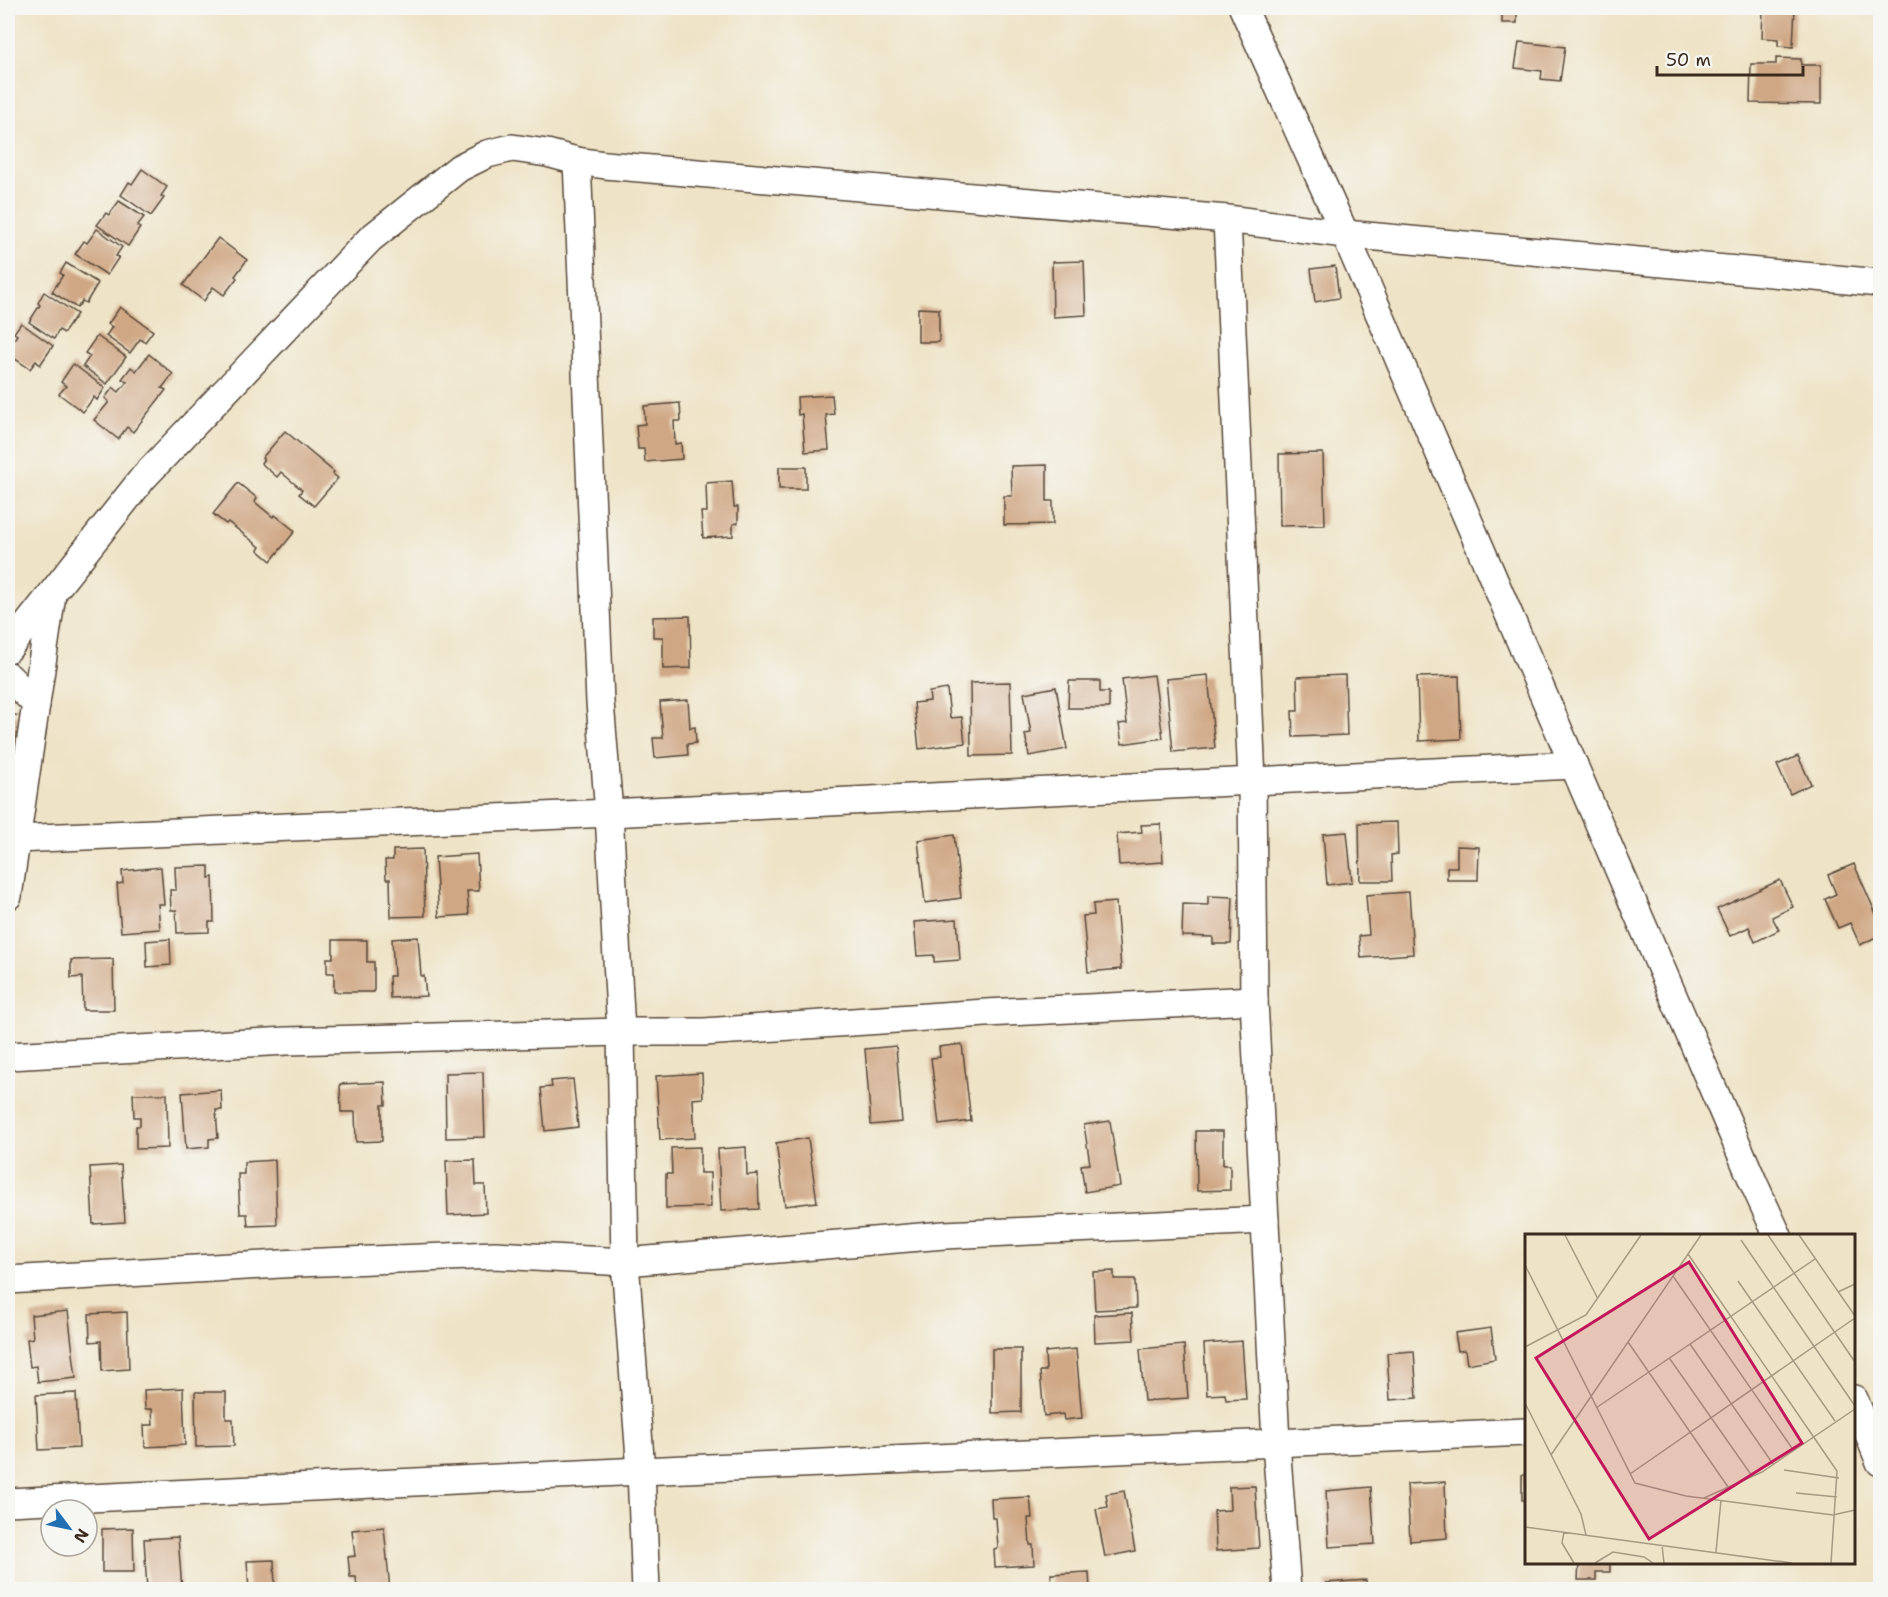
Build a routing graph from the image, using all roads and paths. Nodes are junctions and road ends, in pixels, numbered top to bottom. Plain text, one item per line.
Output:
1 (1243, 8) edge
2 (577, 161) junction
3 (1227, 219) junction
4 (1345, 234) junction
5 (1881, 283) edge
6 (52, 593) junction
7 (8, 649) edge
8 (8, 676) edge
9 (36, 704) junction
10 (1574, 765) junction
11 (1252, 781) junction
12 (609, 813) junction
13 (16, 839) junction
14 (8, 896) edge
15 (1254, 1000) junction
16 (621, 1032) junction
17 (8, 1056) edge
18 (1265, 1220) junction
19 (1777, 1234) edge
20 (625, 1262) junction
21 (8, 1280) edge
22 (1855, 1406) edge
23 (1525, 1432) edge
24 (1276, 1443) junction
25 (1881, 1462) edge
26 (641, 1471) junction
27 (8, 1502) edge
28 (646, 1590) edge
29 (1287, 1590) edge

1 - 4 street
2 - 3 street
2 - 6 street
2 - 12 street
3 - 4 street
3 - 11 street
4 - 5 street
4 - 10 street
6 - 7 street
6 - 9 street
8 - 9 street
9 - 13 street
10 - 11 street
10 - 19 street
11 - 12 street
11 - 15 street
12 - 13 street
12 - 16 street
13 - 14 street
15 - 16 street
15 - 18 street
16 - 17 street
16 - 20 street
18 - 20 street
18 - 24 street
20 - 21 street
20 - 26 street
22 - 25 street
23 - 24 street
24 - 26 street
24 - 29 street
26 - 27 street
26 - 28 street

